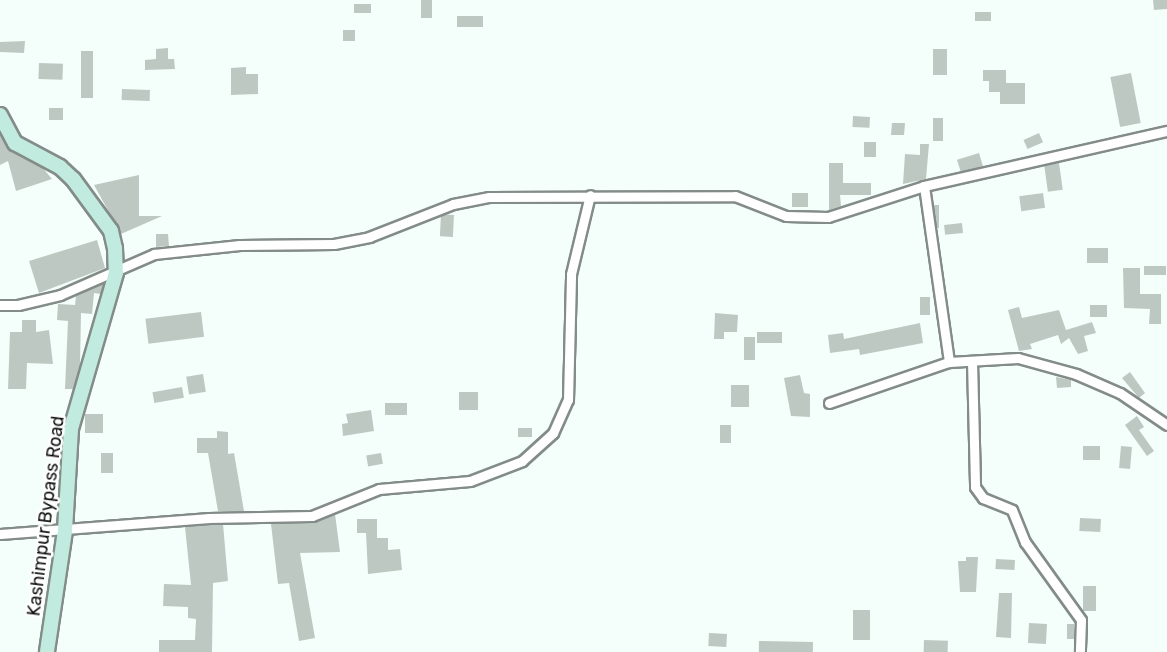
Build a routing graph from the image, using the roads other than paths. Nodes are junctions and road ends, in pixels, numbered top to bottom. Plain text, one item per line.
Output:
1 (0, 115) edge
2 (1167, 131) edge
3 (924, 186) junction
4 (590, 195) junction
5 (116, 273) junction
6 (0, 305) edge
7 (972, 361) junction
8 (949, 362) junction
9 (829, 403) dead end
10 (1167, 425) edge
11 (65, 531) junction
12 (0, 534) edge
13 (47, 652) edge
14 (1080, 652) edge

1 - 5 main road, Kashimpur Bypass Road
2 - 3 street
3 - 4 street
3 - 8 street
4 - 5 street
4 - 11 street
5 - 6 street
5 - 11 main road, Kashimpur Bypass Road
7 - 8 street
7 - 10 street
7 - 14 street
8 - 9 street
11 - 12 street
11 - 13 main road, Kashimpur Bypass Road

